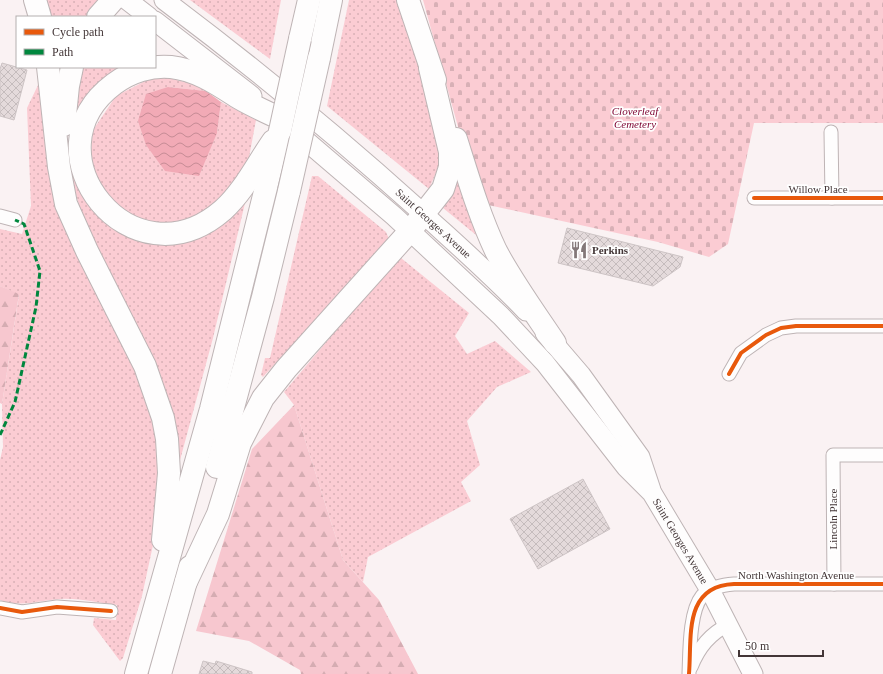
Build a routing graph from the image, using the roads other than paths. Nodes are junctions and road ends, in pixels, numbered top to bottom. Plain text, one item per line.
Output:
1 (35, 0) edge
2 (113, 0) edge
3 (126, 0) edge
4 (164, 0) edge
5 (308, 0) edge
6 (331, 0) edge
7 (408, 0) edge
8 (40, 16) edge
9 (99, 16) edge
10 (148, 16) edge
11 (156, 22) edge
12 (48, 68) edge
13 (72, 68) edge
14 (430, 68) junction
15 (278, 124) junction
16 (831, 132) dead end
17 (261, 173) junction
18 (754, 198) dead end
19 (832, 198) junction
20 (883, 198) edge
21 (424, 215) junction
22 (0, 216) edge
23 (15, 220) dead end
24 (76, 225) junction
25 (410, 231) junction
26 (466, 251) junction
27 (432, 252) junction
28 (883, 326) edge
29 (555, 343) junction
30 (729, 374) dead end
31 (883, 455) edge
32 (652, 493) junction
33 (186, 582) junction
34 (834, 584) junction
35 (883, 584) edge
36 (710, 590) junction
37 (156, 603) junction
38 (0, 608) edge
39 (111, 611) dead end
40 (729, 624) junction
41 (689, 673) edge
42 (136, 674) edge
43 (160, 674) edge
44 (753, 674) edge

1 - 8 highway
2 - 9 highway
3 - 10 main road
4 - 21 main road, Saint Georges Avenue
5 - 15 highway, bridge
6 - 33 highway, bridge
7 - 14 highway
11 - 15 main road, Saint Georges Avenue
12 - 24 highway
13 - 24 highway
14 - 21 highway
14 - 29 highway
15 - 17 highway
15 - 17 highway
15 - 25 main road, Saint Georges Avenue
16 - 19 street
17 - 37 highway
18 - 19 street, Willow Place
19 - 20 street, Willow Place
21 - 25 highway
21 - 26 main road, Saint Georges Avenue
22 - 23 street
24 - 37 highway
25 - 27 main road, Saint Georges Avenue
25 - 33 highway
26 - 27 main road
26 - 29 main road, Saint Georges Avenue
27 - 32 main road, Saint Georges Avenue
28 - 30 street
29 - 32 main road, Saint Georges Avenue
31 - 34 street, Lincoln Place
32 - 36 main road, Saint Georges Avenue
33 - 43 highway
34 - 35 street, North Washington Avenue
34 - 36 street, North Washington Avenue
36 - 40 main road, Saint Georges Avenue
36 - 41 street
37 - 42 highway
38 - 39 street
40 - 41 street
40 - 44 main road, Saint Georges Avenue

